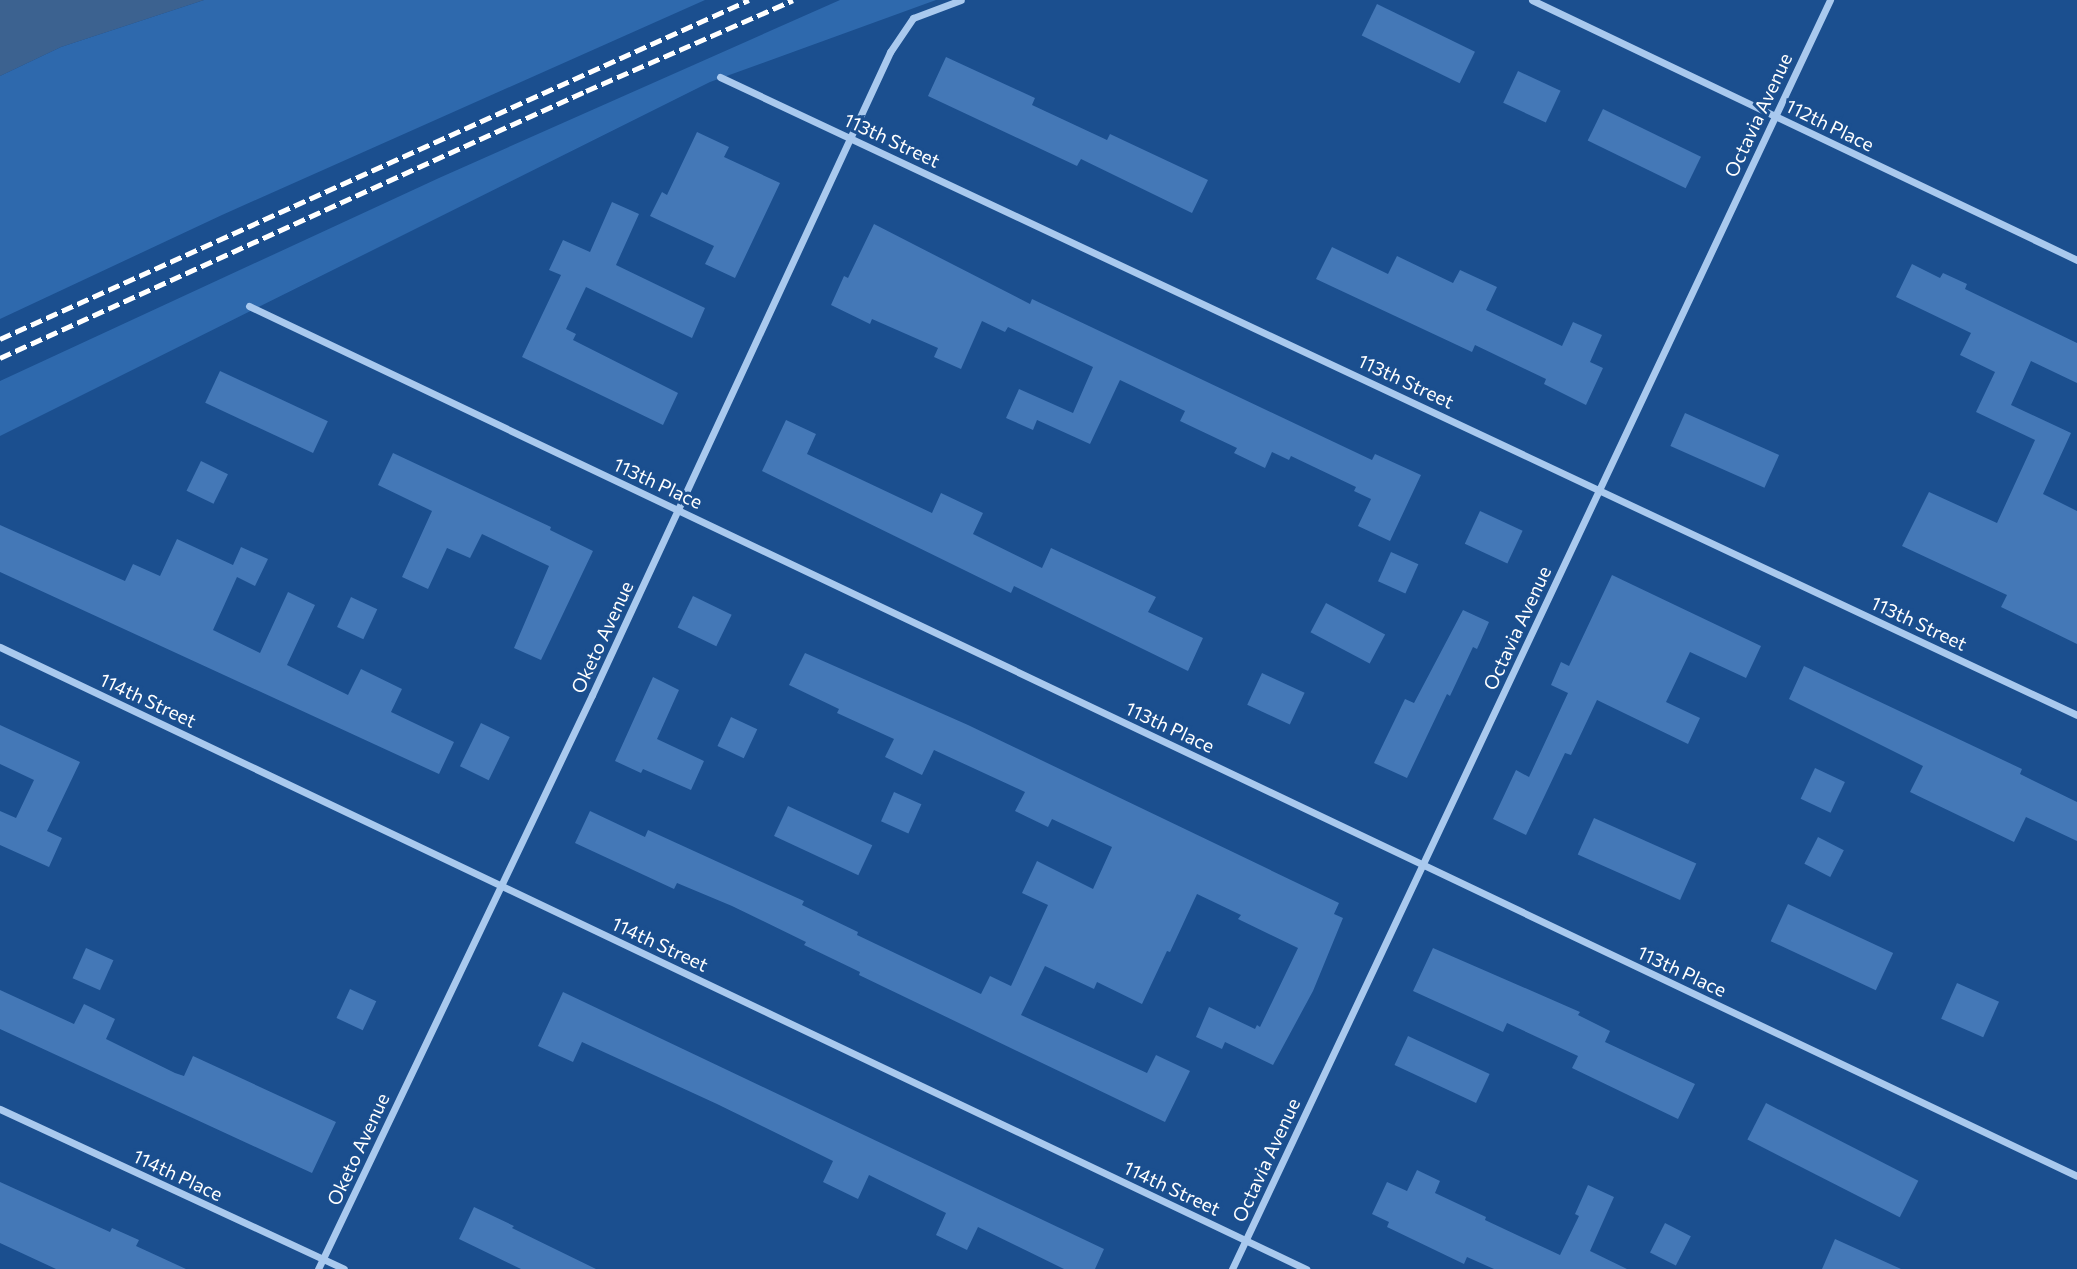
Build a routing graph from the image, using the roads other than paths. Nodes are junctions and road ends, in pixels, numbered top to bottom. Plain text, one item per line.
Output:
1 (961, 0) edge
2 (1532, 0) edge
3 (1830, 0) edge
4 (720, 77) dead end
5 (1775, 116) junction
6 (851, 138) junction
7 (2077, 260) edge
8 (249, 306) dead end
9 (1599, 489) junction
10 (678, 510) junction
11 (0, 647) edge
12 (2077, 715) edge
13 (1422, 865) junction
14 (502, 886) junction
15 (0, 1109) edge
16 (2077, 1176) edge
17 (1245, 1240) junction
18 (323, 1259) junction
19 (318, 1269) edge
20 (344, 1269) edge
21 (1232, 1269) edge
22 (1306, 1269) edge

1 - 6 street, Oketo Avenue
2 - 5 street, 112th Place
3 - 5 street, Octavia Avenue
4 - 6 street, 113th Street
5 - 7 street, 112th Place
5 - 9 street, Octavia Avenue
6 - 9 street, 113th Street
6 - 10 street, Oketo Avenue
8 - 10 street, 113th Place
9 - 12 street, 113th Street
9 - 13 street, Octavia Avenue
10 - 13 street, 113th Place
10 - 14 street, Oketo Avenue
11 - 14 street, 114th Street
13 - 16 street, 113th Place
13 - 17 street, Octavia Avenue
14 - 17 street, 114th Street
14 - 18 street, Oketo Avenue
15 - 18 street, 114th Place
17 - 21 street, Octavia Avenue
17 - 22 street, 114th Street
18 - 19 street, Oketo Avenue
18 - 20 street, 114th Place

